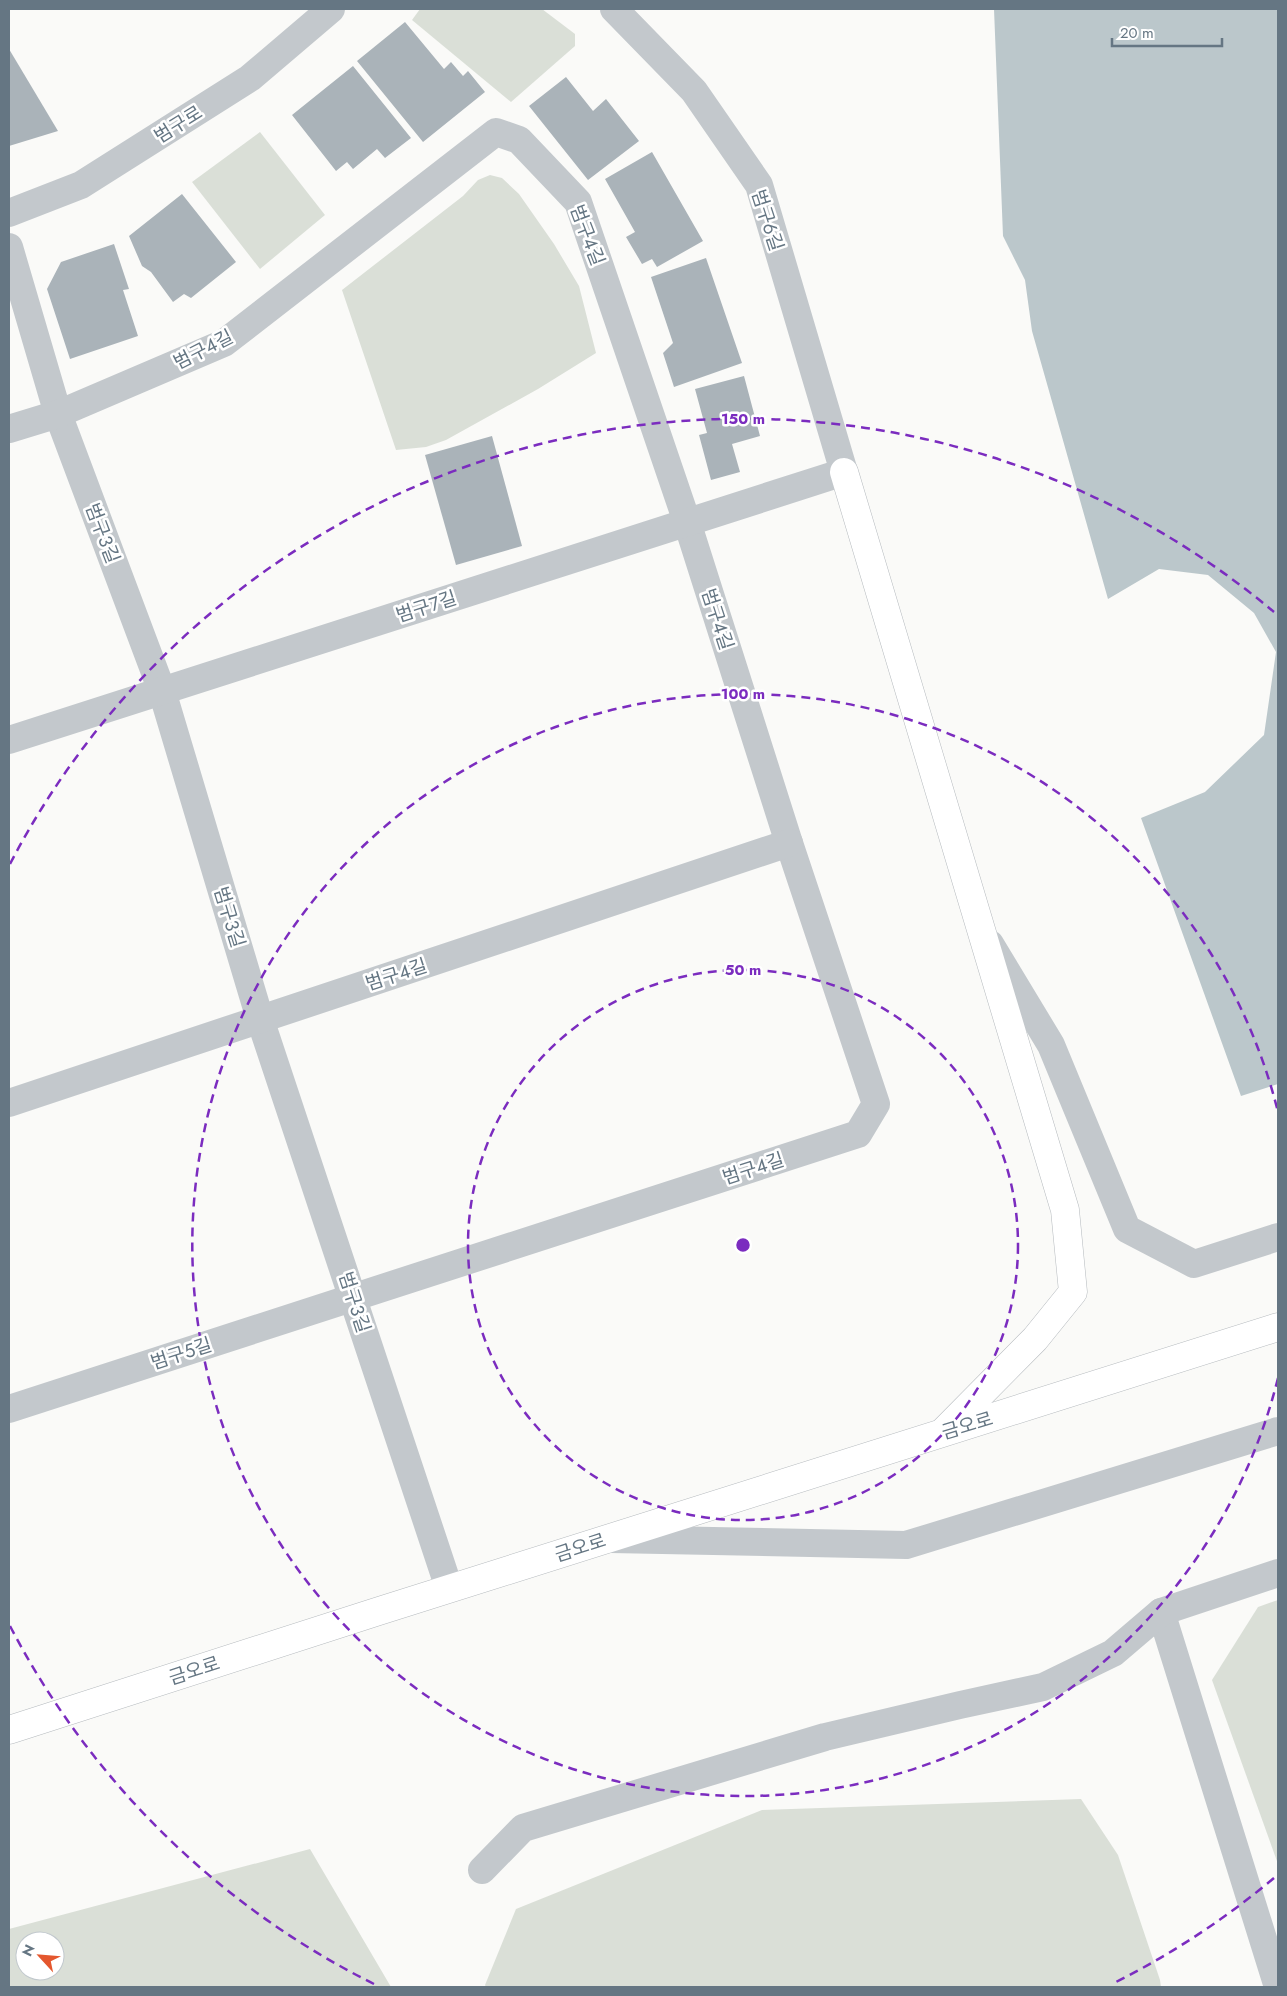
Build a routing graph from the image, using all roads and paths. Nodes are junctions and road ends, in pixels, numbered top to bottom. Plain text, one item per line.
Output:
1 (331, 9) edge
2 (614, 9) edge
3 (9, 213) edge
4 (9, 248) edge
5 (58, 414) junction
6 (9, 429) edge
7 (844, 472) junction
8 (687, 522) junction
9 (162, 691) junction
10 (9, 740) edge
11 (789, 843) junction
12 (980, 928) junction
13 (260, 1019) junction
14 (9, 1103) edge
15 (1278, 1237) edge
16 (354, 1297) junction
17 (1278, 1327) edge
18 (9, 1409) edge
19 (1278, 1431) edge
20 (942, 1433) junction
21 (605, 1539) junction
22 (1278, 1574) edge
23 (449, 1588) junction
24 (1161, 1612) junction
25 (9, 1730) edge
26 (482, 1870) dead end
27 (1278, 1987) edge

1 - 3 street, 범구로
2 - 7 street, 범구6길
4 - 5 street, 범구3길
5 - 6 street
5 - 8 street, 범구4길
5 - 9 street, 범구3길
7 - 8 street, 범구7길
7 - 12 main road
8 - 9 street, 범구7길
8 - 11 street, 범구4길
9 - 10 street, 범구7길
9 - 13 street, 범구3길
11 - 13 street, 범구4길
11 - 16 street, 범구4길
12 - 15 street
12 - 20 main road
13 - 14 street
13 - 16 street, 범구3길
16 - 18 street, 범구5길
16 - 23 street, 범구3길
17 - 20 main road, 금오로
19 - 21 street
20 - 21 main road, 금오로
21 - 23 main road, 금오로
22 - 24 street
23 - 25 main road, 금오로
24 - 26 street
24 - 27 street

